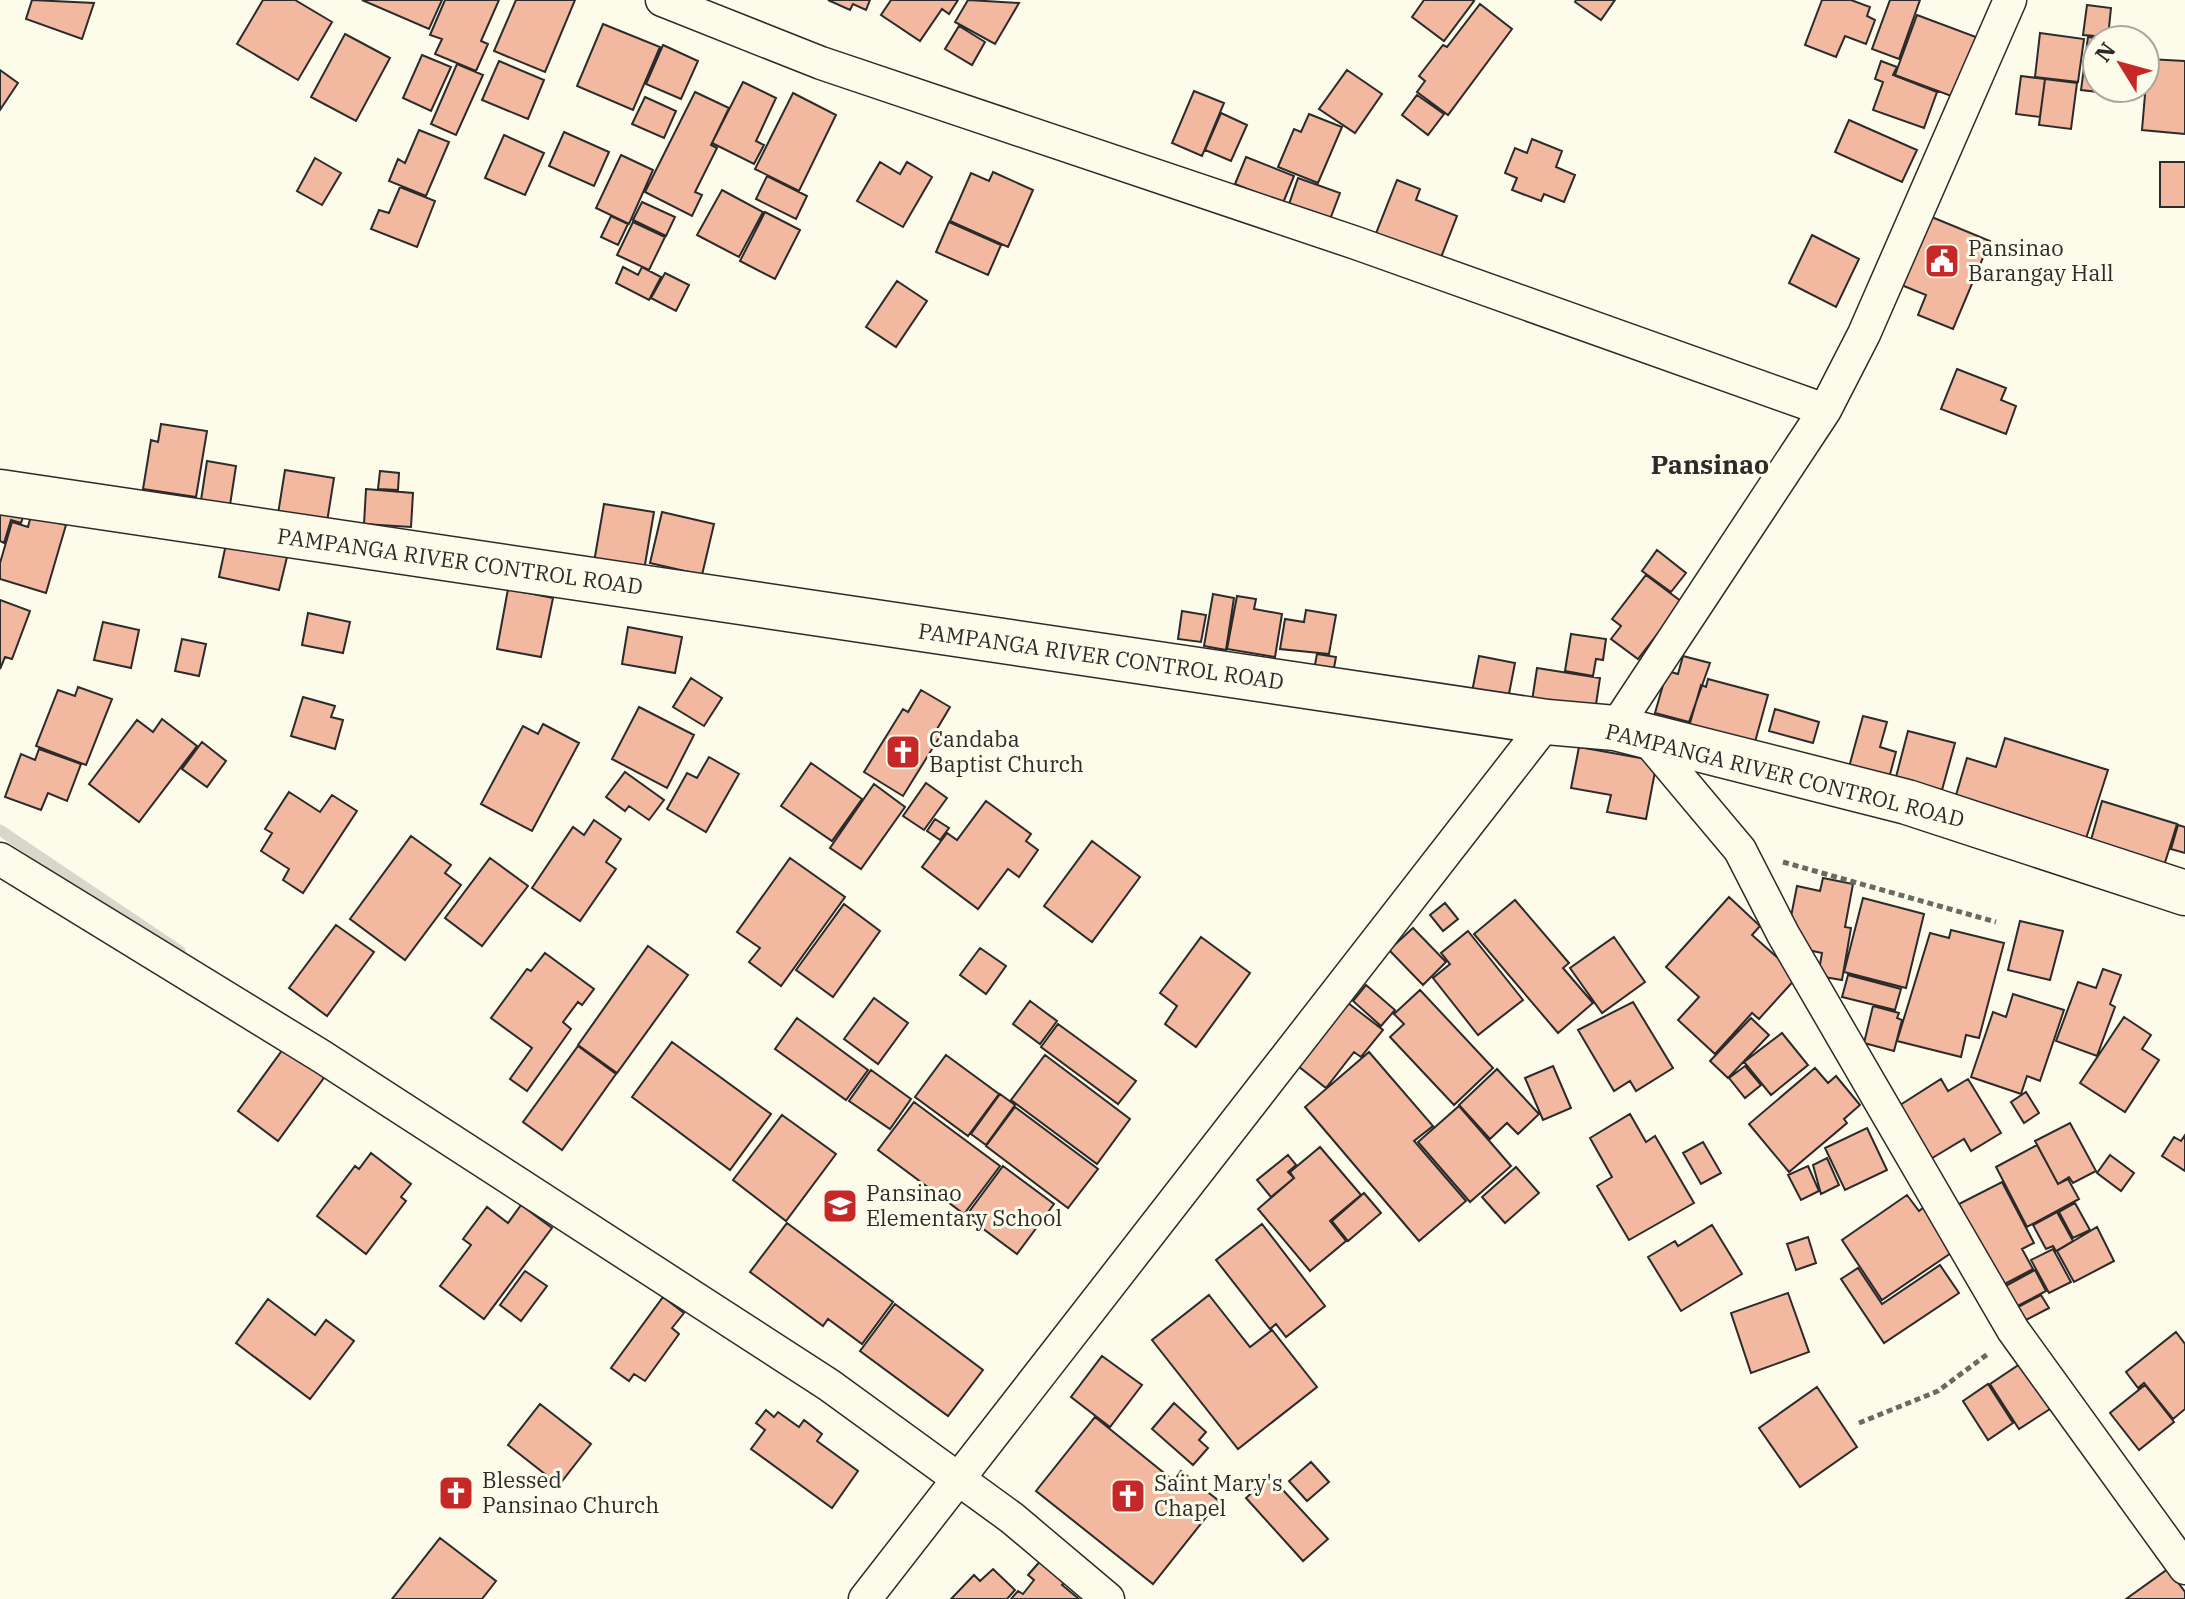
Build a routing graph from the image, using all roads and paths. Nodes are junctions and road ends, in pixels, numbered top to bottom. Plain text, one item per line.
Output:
1 (662, 0) edge
2 (2010, 0) edge
3 (1825, 410) junction
4 (0, 492) edge
5 (1547, 722) junction
6 (1630, 733) junction
7 (1740, 850) junction
8 (0, 859) edge
9 (2185, 893) edge
10 (1996, 922) dead end
11 (2013, 1330) junction
12 (1859, 1423) dead end
13 (957, 1480) junction
14 (2185, 1568) edge
15 (865, 1599) edge
16 (1108, 1599) edge

1 - 3 street
2 - 3 street
3 - 6 street
4 - 5 main road, PAMPANGA RIVER CONTROL ROAD
5 - 6 main road, PAMPANGA RIVER CONTROL ROAD
5 - 13 street
6 - 7 street
6 - 9 main road, PAMPANGA RIVER CONTROL ROAD
7 - 10 path
7 - 11 street
8 - 13 street
11 - 12 path
11 - 14 street
13 - 15 street
13 - 16 street

